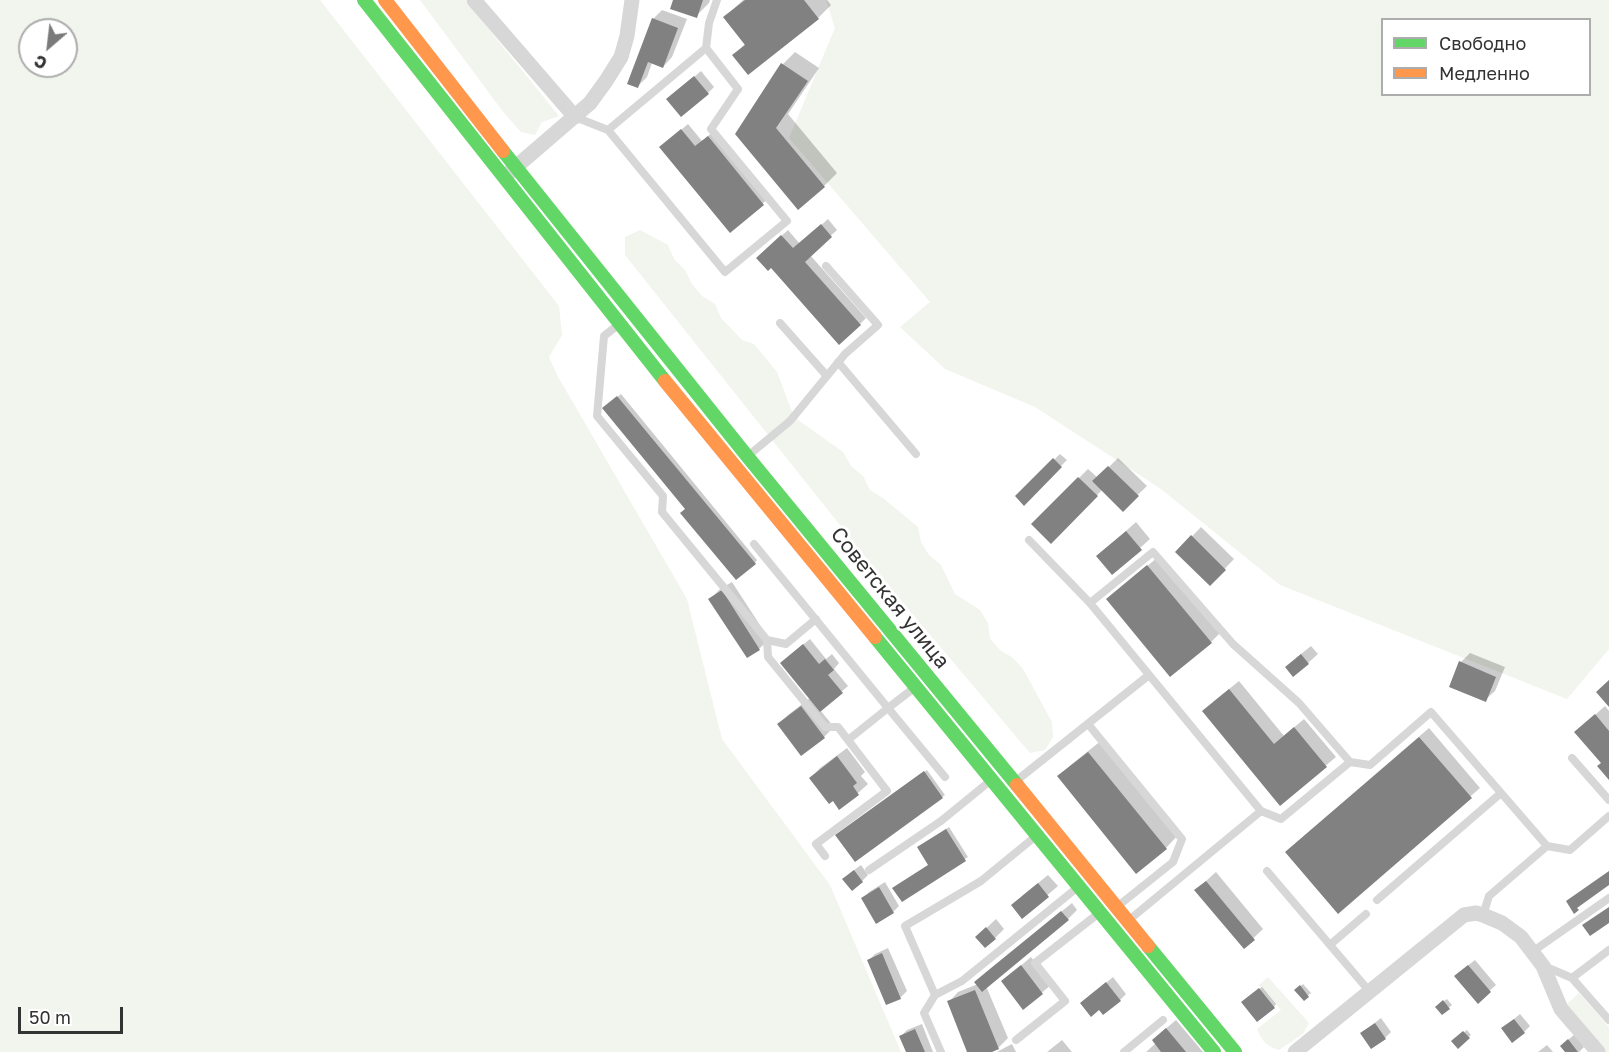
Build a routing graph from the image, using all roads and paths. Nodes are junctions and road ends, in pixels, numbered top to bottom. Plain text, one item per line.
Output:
1 (364, 0) edge
2 (385, 0) edge
3 (474, 0) edge
4 (632, 0) edge
5 (717, 0) edge
6 (706, 48) junction
7 (575, 117) junction
8 (608, 130) junction
9 (516, 167) junction
10 (503, 177) junction
11 (826, 266) dead end
12 (780, 323) dead end
13 (619, 324) junction
14 (838, 362) junction
15 (827, 376) junction
16 (916, 454) dead end
17 (747, 456) junction
18 (1029, 540) dead end
19 (754, 544) dead end
20 (1090, 603) junction
21 (816, 619) junction
22 (767, 640) junction
23 (1149, 675) junction
24 (915, 687) junction
25 (888, 708) junction
26 (1088, 724) junction
27 (848, 740) junction
28 (1572, 758) dead end
29 (1350, 762) junction
30 (945, 777) dead end
31 (992, 780) junction
32 (1015, 782) junction
33 (1501, 793) junction
34 (1609, 800) edge
35 (1261, 811) junction
36 (1609, 816) edge
37 (1037, 835) junction
38 (1547, 846) junction
39 (825, 856) dead end
40 (869, 870) dead end
41 (1267, 871) dead end
42 (1079, 886) junction
43 (1609, 897) edge
44 (1377, 900) dead end
45 (1117, 907) junction
46 (1100, 912) junction
47 (1366, 914) dead end
48 (1483, 915) junction
49 (1128, 921) junction
50 (1331, 944) junction
51 (1609, 950) edge
52 (1532, 952) junction
53 (1543, 966) junction
54 (1572, 978) junction
55 (1370, 992) junction
56 (934, 995) junction
57 (1163, 1020) dead end
58 (1609, 1020) edge
59 (1016, 1040) dead end
60 (941, 1052) edge
61 (1124, 1052) edge
62 (1214, 1052) edge
63 (1235, 1052) edge
64 (1295, 1052) edge
65 (1598, 1052) edge

1 - 10 main road, Советская улица
2 - 9 main road, Советская улица
3 - 7 street
4 - 7 street
5 - 6 lane
6 - 8 lane
6 - 8 lane
7 - 8 lane
7 - 9 street
9 - 10 street
9 - 17 main road, Советская улица
10 - 13 main road, Советская улица
11 - 14 lane
12 - 15 lane
13 - 22 lane
13 - 24 main road, Советская улица
14 - 15 lane
14 - 16 lane
15 - 17 lane
17 - 32 main road, Советская улица
18 - 20 lane
19 - 21 lane
20 - 23 lane
20 - 29 lane
21 - 22 lane
21 - 25 lane
22 - 27 lane
23 - 26 lane
23 - 35 lane
24 - 25 lane
24 - 31 main road, Советская улица
25 - 27 lane
25 - 30 lane
26 - 32 lane
26 - 45 lane
27 - 39 lane
28 - 34 lane
29 - 33 lane
29 - 35 lane
31 - 37 main road, Советская улица
31 - 40 lane
32 - 45 main road, Советская улица
33 - 38 lane
33 - 44 lane
35 - 49 lane
36 - 38 lane
37 - 42 main road, Советская улица
37 - 56 lane
38 - 48 lane
41 - 50 lane
42 - 46 main road, Советская улица
42 - 56 lane
43 - 52 lane
45 - 49 main road, Советская улица
46 - 59 lane
46 - 62 main road, Советская улица
47 - 50 lane
48 - 52 street
48 - 55 street
49 - 63 main road, Советская улица
50 - 55 lane
51 - 54 lane
52 - 53 street
53 - 54 lane
53 - 65 street
54 - 58 lane
55 - 64 street
56 - 60 lane
57 - 61 lane

